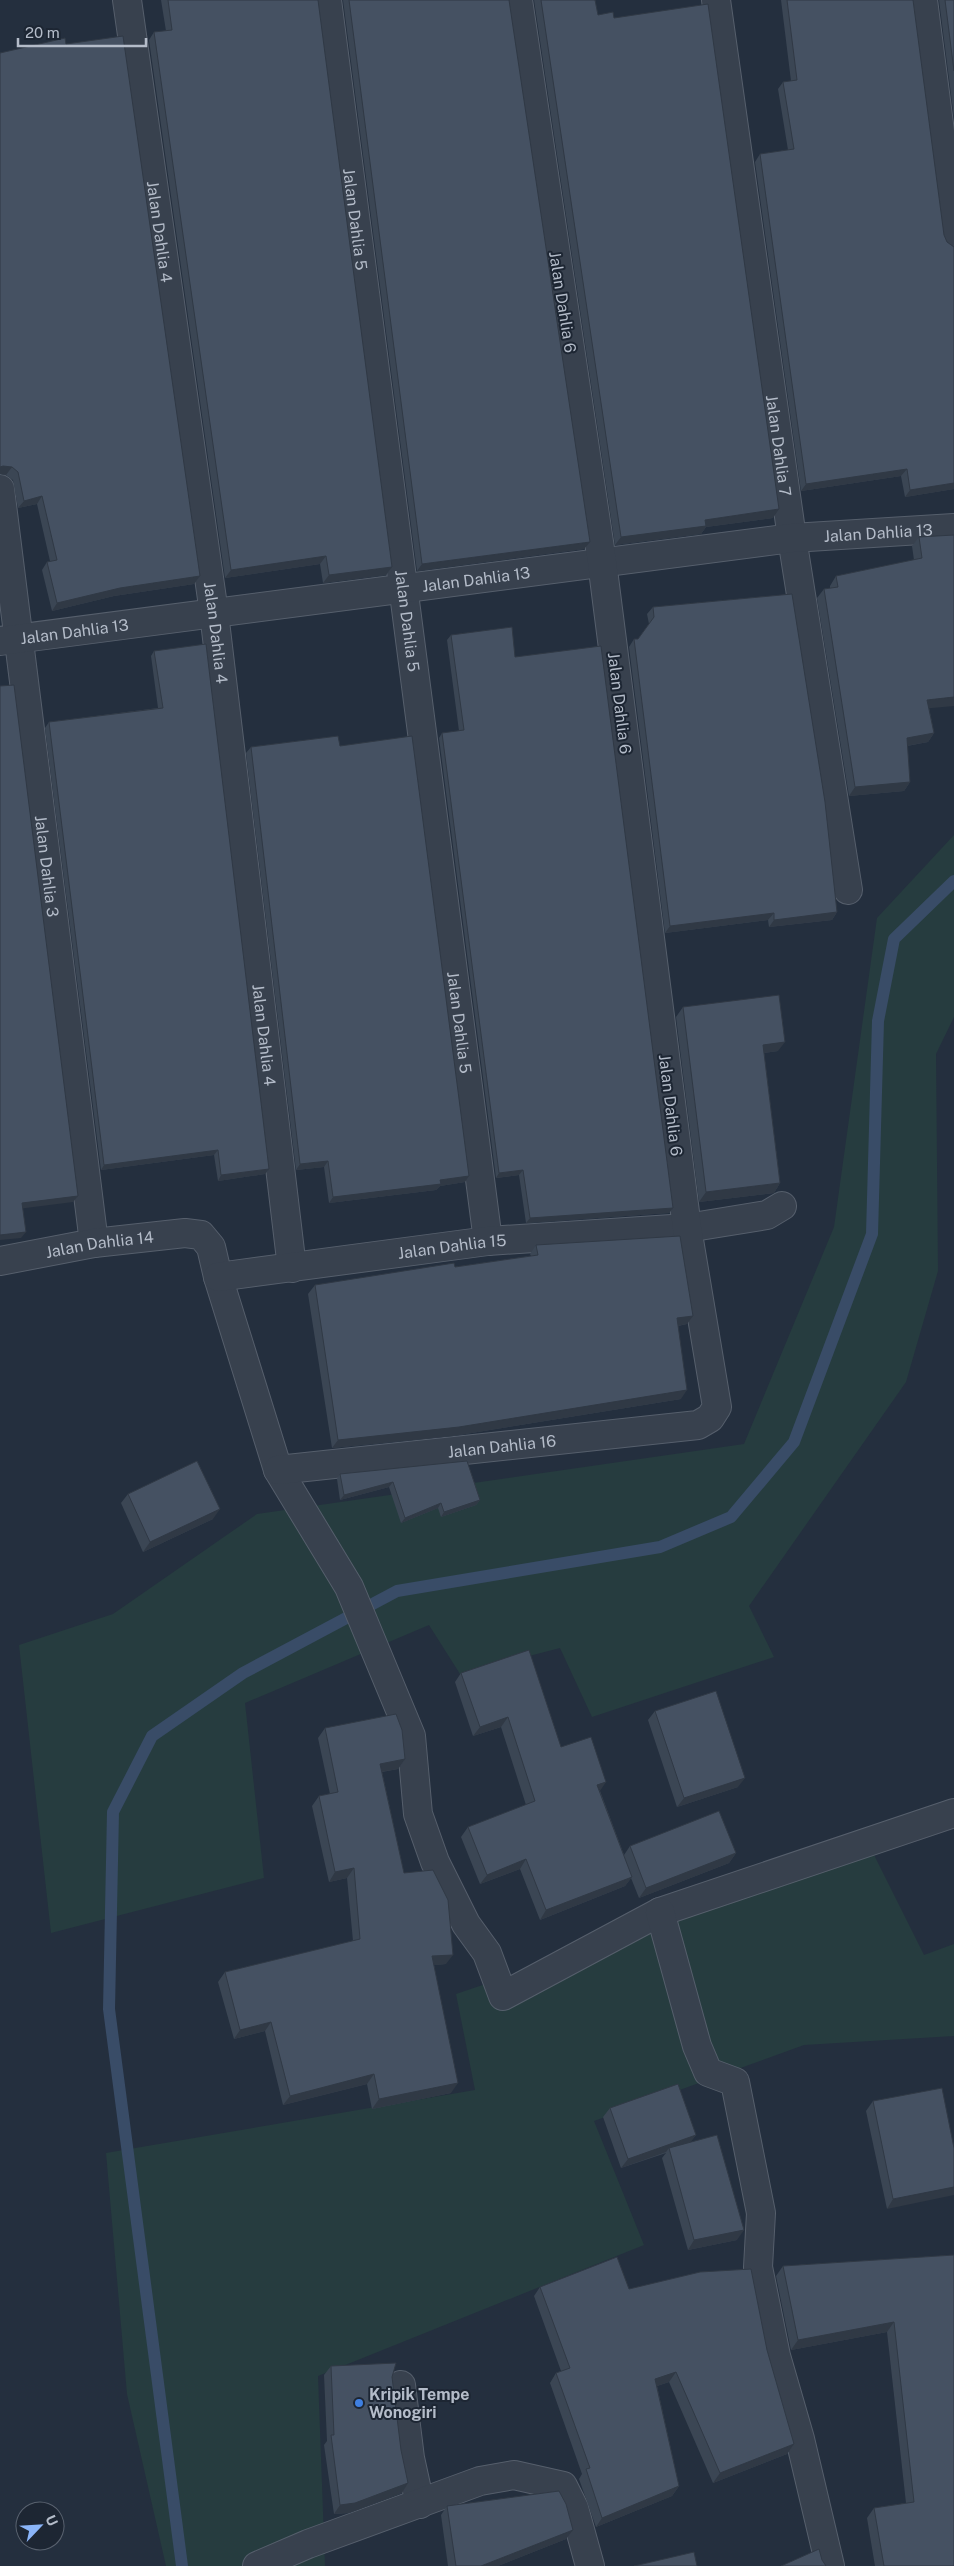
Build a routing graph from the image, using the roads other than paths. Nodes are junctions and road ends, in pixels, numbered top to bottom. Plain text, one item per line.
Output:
1 (127, 0) edge
2 (327, 0) edge
3 (518, 0) edge
4 (716, 0) edge
5 (923, 0) edge
6 (954, 240) edge
7 (0, 489) edge
8 (954, 528) edge
9 (792, 538) junction
10 (602, 562) junction
11 (402, 588) junction
12 (214, 613) junction
13 (10, 640) edge
14 (848, 890) dead end
15 (782, 1206) dead end
16 (687, 1228) junction
17 (488, 1241) junction
18 (94, 1243) junction
19 (0, 1261) edge
20 (292, 1268) junction
21 (218, 1277) junction
22 (717, 1407) joint
23 (278, 1470) junction
24 (954, 1813) edge
25 (660, 1912) junction
26 (401, 2385) dead end
27 (420, 2504) junction
28 (257, 2566) edge
29 (590, 2566) edge
30 (830, 2566) edge

1 - 12 street, Jalan Dahlia 4
2 - 11 street, Jalan Dahlia 5
3 - 10 street, Jalan Dahlia 6
4 - 9 street, Jalan Dahlia 7
5 - 6 street
7 - 13 street, Jalan Dahlia 3
8 - 9 street, Jalan Dahlia 13
9 - 10 street, Jalan Dahlia 13
9 - 14 street, Jalan Dahlia 7
10 - 11 street, Jalan Dahlia 13
10 - 16 street, Jalan Dahlia 6
11 - 12 street, Jalan Dahlia 13
11 - 17 street, Jalan Dahlia 5
12 - 13 street, Jalan Dahlia 13
12 - 20 street, Jalan Dahlia 4
13 - 18 street, Jalan Dahlia 3
15 - 16 street, Jalan Dahlia 15
16 - 17 street, Jalan Dahlia 15
16 - 22 street, Jalan Dahlia 6
17 - 20 street, Jalan Dahlia 15
18 - 19 street, Jalan Dahlia 14
18 - 21 street, Jalan Dahlia 14
20 - 21 street, Jalan Dahlia 15
21 - 23 street
22 - 23 street, Jalan Dahlia 16
23 - 25 street
24 - 25 street
25 - 30 street
26 - 27 street
27 - 28 street
27 - 29 street

